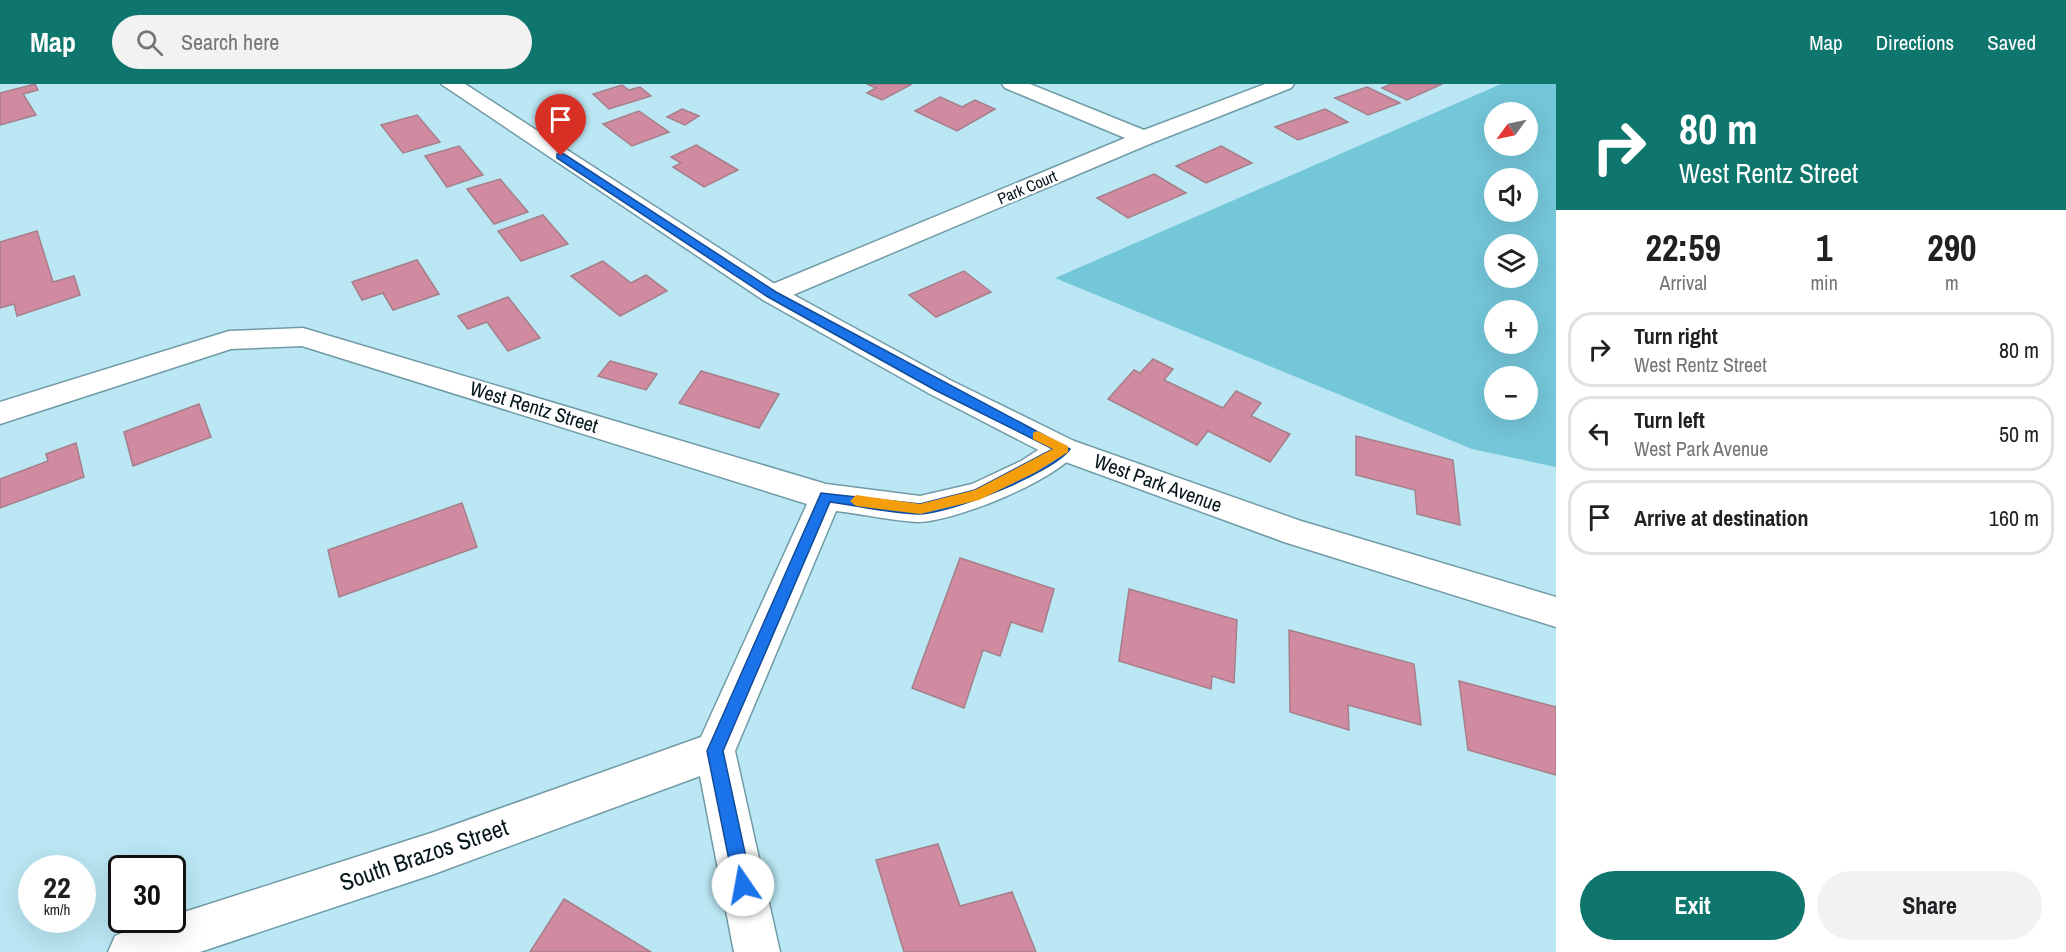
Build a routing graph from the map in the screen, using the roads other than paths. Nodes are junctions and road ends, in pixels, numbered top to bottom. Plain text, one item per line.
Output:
1 (451, 84) edge
2 (1012, 84) edge
3 (1284, 84) edge
4 (1144, 138) junction
5 (772, 294) junction
6 (0, 413) edge
7 (1063, 449) junction
8 (826, 497) junction
9 (1556, 612) edge
10 (715, 751) junction
11 (131, 952) edge
12 (757, 952) edge

1 - 5 street, West Park Avenue
2 - 4 street
3 - 4 street, Park Court
4 - 5 street, Park Court
5 - 7 street, West Park Avenue
6 - 8 street, West Rentz Street
7 - 8 street, West Rentz Street
7 - 9 street, West Park Avenue
8 - 10 street
10 - 11 street, South Brazos Street
10 - 12 street

